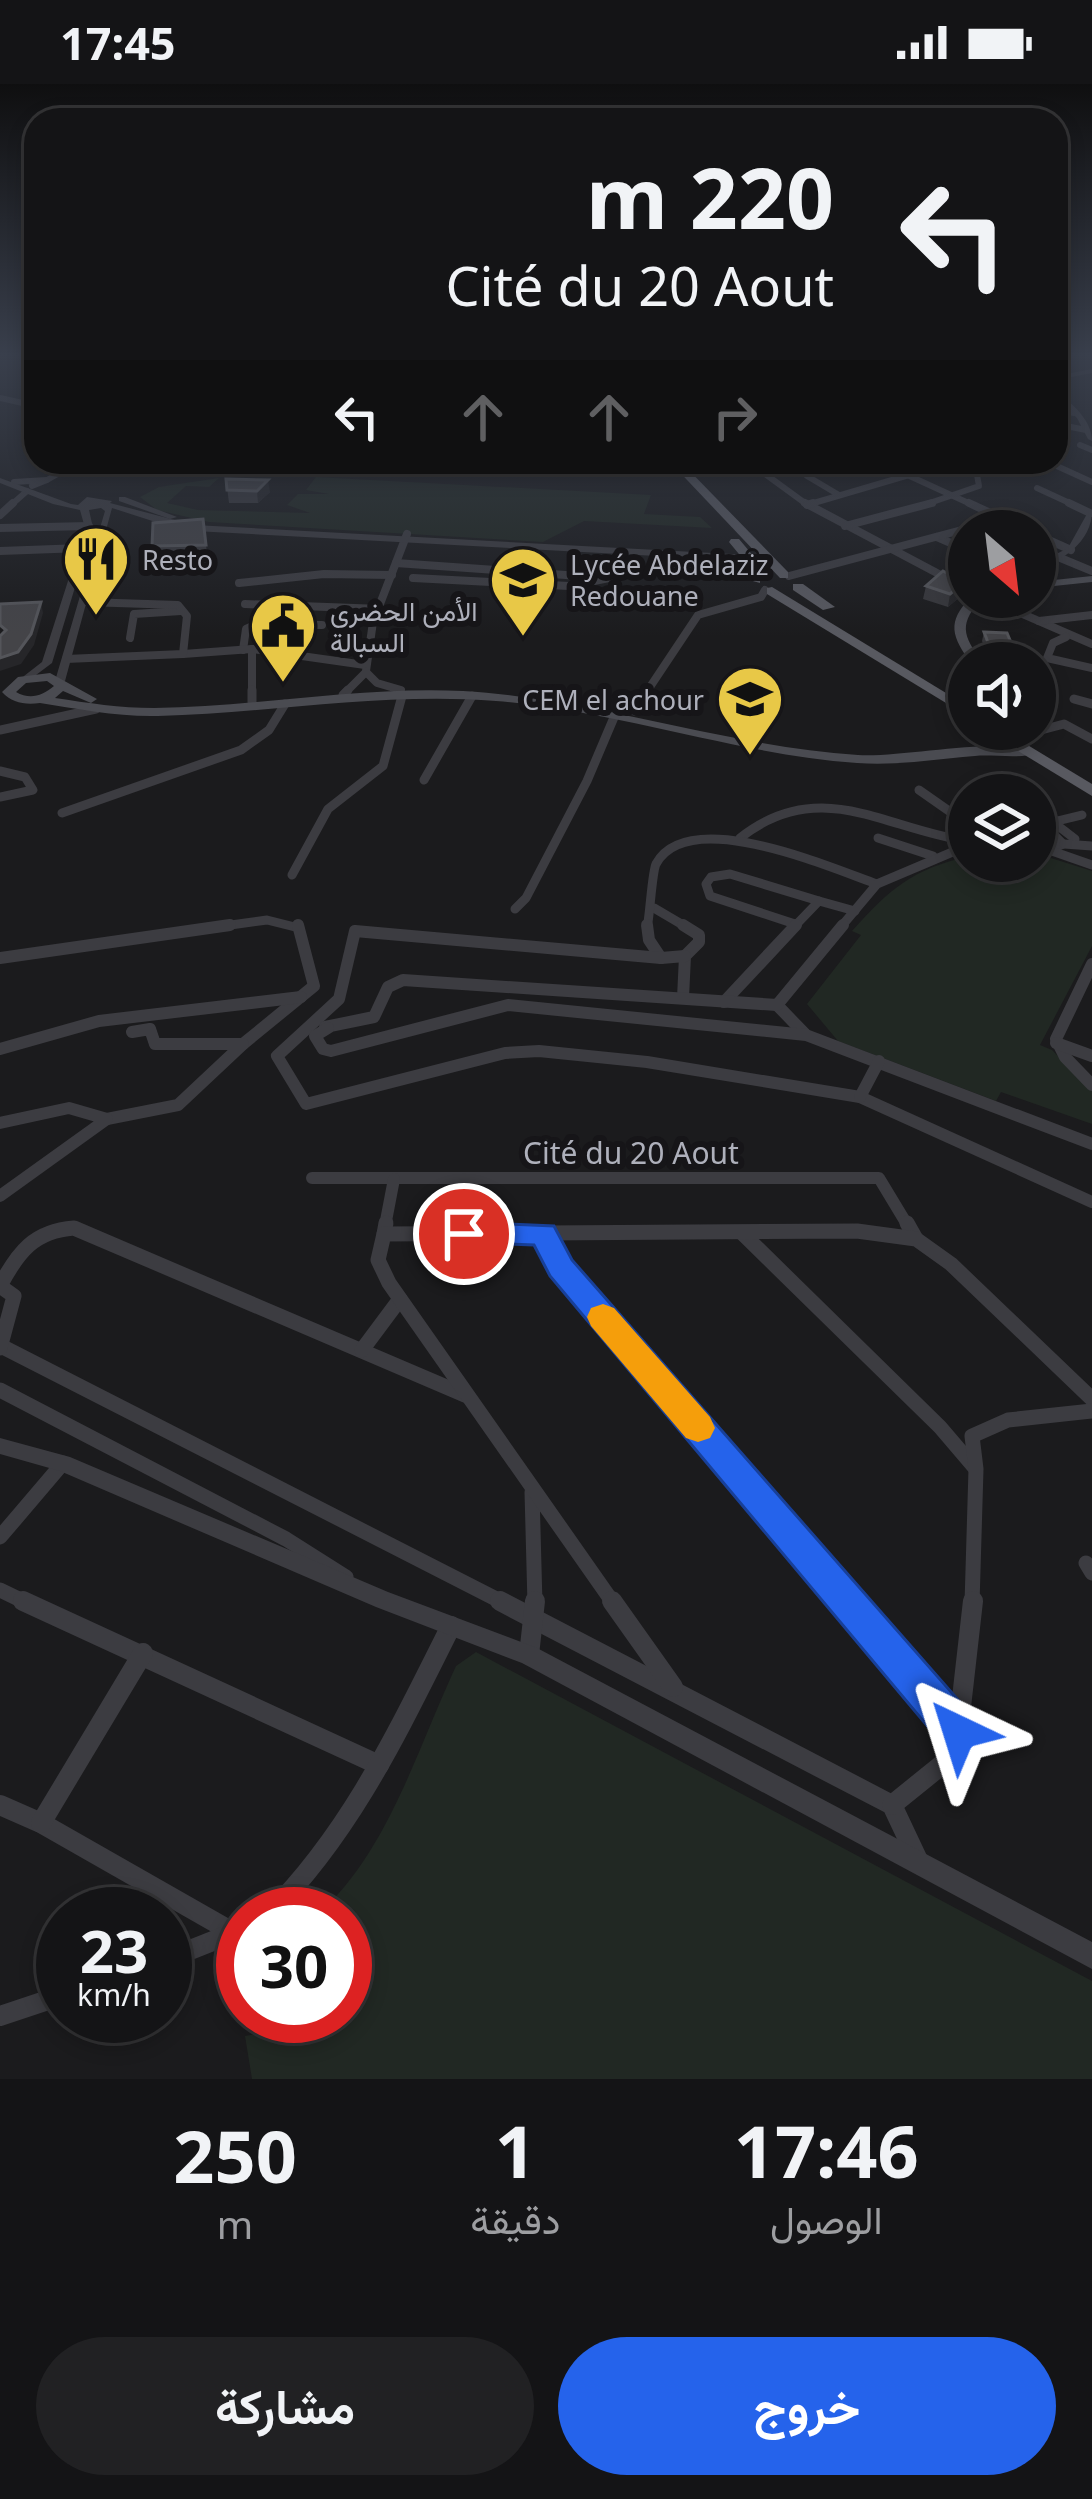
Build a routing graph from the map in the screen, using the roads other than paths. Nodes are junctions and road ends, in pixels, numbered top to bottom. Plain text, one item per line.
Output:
1 (58, 474) edge
2 (671, 474) edge
3 (687, 474) edge
4 (765, 474) edge
5 (814, 474) edge
6 (971, 474) edge
7 (910, 475) joint
8 (4, 480) edge
9 (47, 480) junction
10 (30, 488) junction
11 (1037, 488) dead end
12 (838, 495) junction
13 (956, 497) junction
14 (102, 502) junction
15 (807, 505) junction
16 (83, 508) junction
17 (984, 510) edge
18 (1091, 512) edge
19 (0, 515) edge
20 (89, 526) junction
21 (844, 526) junction
22 (0, 528) edge
23 (948, 534) edge
24 (405, 537) junction
25 (938, 537) junction
26 (948, 542) edge
27 (1056, 543) edge
28 (82, 548) junction
29 (891, 550) junction
30 (1071, 550) junction
31 (0, 551) edge
32 (747, 554) junction
33 (1058, 557) joint
34 (396, 563) junction
35 (392, 575) junction
36 (1092, 575) edge
37 (413, 578) dead end
38 (790, 579) junction
39 (948, 579) edge
40 (1056, 581) edge
41 (239, 583) dead end
42 (764, 587) junction
43 (86, 602) junction
44 (245, 604) dead end
45 (381, 609) junction
46 (182, 610) junction
47 (1092, 615) edge
48 (1031, 618) edge
49 (1038, 621) junction
50 (322, 626) dead end
51 (1066, 637) junction
52 (130, 638) dead end
53 (1092, 644) edge
54 (248, 649) junction
55 (183, 654) junction
56 (66, 659) junction
57 (1092, 668) edge
58 (365, 669) junction
59 (28, 678) junction
60 (60, 684) junction
61 (948, 685) edge
62 (7, 691) edge
63 (401, 693) junction
64 (343, 695) junction
65 (472, 696) junction
66 (40, 699) junction
67 (948, 700) edge
68 (1074, 700) dead end
69 (252, 701) junction
70 (285, 704) junction
71 (1092, 704) edge
72 (96, 709) junction
73 (634, 711) junction
74 (615, 715) junction
75 (1056, 725) edge
76 (0, 730) edge
77 (1092, 739) edge
78 (948, 750) edge
79 (972, 750) edge
80 (1033, 750) edge
81 (1042, 750) edge
82 (0, 771) edge
83 (1092, 776) edge
84 (424, 780) dead end
85 (919, 790) dead end
86 (1092, 791) edge
87 (0, 797) edge
88 (948, 810) edge
89 (62, 813) dead end
90 (1082, 815) dead end
91 (1056, 822) edge
92 (1056, 825) edge
93 (948, 836) edge
94 (740, 838) junction
95 (878, 838) dead end
96 (1056, 839) edge
97 (1066, 841) junction
98 (1092, 843) edge
99 (1056, 846) edge
100 (948, 851) edge
101 (1056, 852) edge
102 (934, 856) junction
103 (1092, 865) edge
104 (292, 875) dead end
105 (877, 884) junction
106 (819, 902) junction
107 (654, 908) junction
108 (514, 909) dead end
109 (855, 911) junction
110 (795, 924) junction
111 (685, 956) junction
112 (0, 958) edge
113 (661, 958) junction
114 (1092, 964) edge
115 (302, 997) junction
116 (683, 998) junction
117 (724, 1002) junction
118 (777, 1005) junction
119 (313, 1024) junction
120 (328, 1028) junction
121 (132, 1032) dead end
122 (806, 1035) junction
123 (1056, 1043) junction
124 (243, 1044) junction
125 (0, 1048) edge
126 (1092, 1056) edge
127 (879, 1061) junction
128 (1091, 1083) edge
129 (860, 1096) junction
130 (107, 1119) junction
131 (0, 1124) edge
132 (1092, 1144) edge
133 (312, 1178) dead end
134 (394, 1179) junction
135 (0, 1196) edge
136 (1092, 1202) edge
137 (742, 1233) junction
138 (384, 1234) junction
139 (543, 1234) junction
140 (916, 1239) junction
141 (0, 1286) edge
142 (400, 1299) junction
143 (0, 1347) edge
144 (362, 1350) junction
145 (0, 1390) edge
146 (466, 1396) junction
147 (1092, 1399) edge
148 (1092, 1411) edge
149 (0, 1446) edge
150 (62, 1463) junction
151 (976, 1469) junction
152 (532, 1491) junction
153 (0, 1537) edge
154 (0, 1590) edge
155 (383, 1600) junction
156 (535, 1615) junction
157 (451, 1626) junction
158 (143, 1653) junction
159 (529, 1655) junction
160 (674, 1687) junction
161 (959, 1732) junction
162 (379, 1765) junction
163 (0, 1805) edge
164 (892, 1805) junction
165 (41, 1822) junction
166 (920, 1864) junction
167 (299, 1887) edge
168 (216, 1918) edge
169 (1092, 1955) edge
170 (36, 2004) edge
171 (0, 2016) edge

1 - 9 street
2 - 32 main road
3 - 38 main road
4 - 15 street
5 - 12 street
6 - 13 street
7 - 12 street
7 - 13 street
8 - 9 street
8 - 10 street
9 - 10 street
10 - 14 street
10 - 16 street
10 - 19 street
11 - 18 street
12 - 15 street
13 - 17 street
13 - 21 street
14 - 16 street
14 - 24 street
14 - 43 street
15 - 21 street
16 - 20 street
18 - 30 street
20 - 22 street
20 - 28 street
21 - 29 street
23 - 25 street
24 - 32 street
24 - 34 street
25 - 26 street
25 - 29 street
27 - 30 street
28 - 31 street
28 - 59 street
29 - 38 street
29 - 39 street
30 - 33 street
32 - 42 main road
33 - 36 street
34 - 35 street
34 - 37 street
35 - 41 street
35 - 45 street
36 - 40 main road
38 - 42 main road
38 - 61 main road
42 - 67 main road
42 - 73 street
43 - 46 street
43 - 56 street
44 - 45 street
45 - 58 street
46 - 52 street
46 - 55 street
47 - 49 street
48 - 49 street
49 - 51 street
50 - 54 street
51 - 53 street
51 - 57 street
54 - 55 street
54 - 58 street
54 - 69 street
55 - 56 street
56 - 60 street
58 - 63 street
58 - 64 street
59 - 60 main road
59 - 62 main road
60 - 66 main road
60 - 69 main road
62 - 66 main road
63 - 64 main road
63 - 65 main road
63 - 70 main road
63 - 73 main road
63 - 104 street
64 - 69 main road
65 - 74 main road
65 - 84 street
66 - 72 main road
68 - 71 street
70 - 72 main road
70 - 89 street
72 - 76 street
73 - 78 main road
74 - 79 main road
74 - 108 street
75 - 77 street
80 - 86 main road
81 - 83 main road
82 - 87 street
85 - 88 street
90 - 91 street
92 - 97 street
93 - 94 street
94 - 105 street
94 - 107 street
95 - 102 street
96 - 97 street
97 - 98 street
97 - 99 street
100 - 102 street
101 - 103 street
102 - 105 street
105 - 109 street
106 - 109 street
106 - 110 street
106 - 110 street
107 - 111 street
107 - 113 street
109 - 118 street
110 - 117 street
111 - 113 street
111 - 116 street
112 - 115 street
113 - 119 street
114 - 123 street
115 - 124 street
115 - 125 street
116 - 117 street
116 - 120 street
117 - 118 street
118 - 122 street
119 - 120 street
119 - 129 street
120 - 122 street
121 - 124 street
122 - 127 street
123 - 126 street
123 - 128 street
124 - 130 street
127 - 129 street
127 - 132 street
129 - 136 street
130 - 131 street
130 - 135 street
133 - 134 street, Cité du 20 Aout
134 - 138 street
134 - 140 street, Cité du 20 Aout
137 - 139 street
137 - 140 street
137 - 151 street
138 - 139 street
138 - 142 street
139 - 161 street
140 - 147 street, Cité du 20 Aout
141 - 143 street
141 - 144 street
142 - 144 street
142 - 146 street
143 - 156 street
144 - 146 street
145 - 155 street
146 - 152 street
148 - 151 street
149 - 150 street
150 - 153 street
150 - 155 street
151 - 161 street
152 - 156 street
152 - 160 street
154 - 158 street
155 - 157 street
156 - 159 street
156 - 160 street
157 - 159 street
157 - 162 street
158 - 162 street
158 - 165 street
159 - 166 street
160 - 164 street
161 - 164 street
162 - 167 street
163 - 165 street
164 - 166 street
165 - 168 street
166 - 169 street
170 - 171 street

